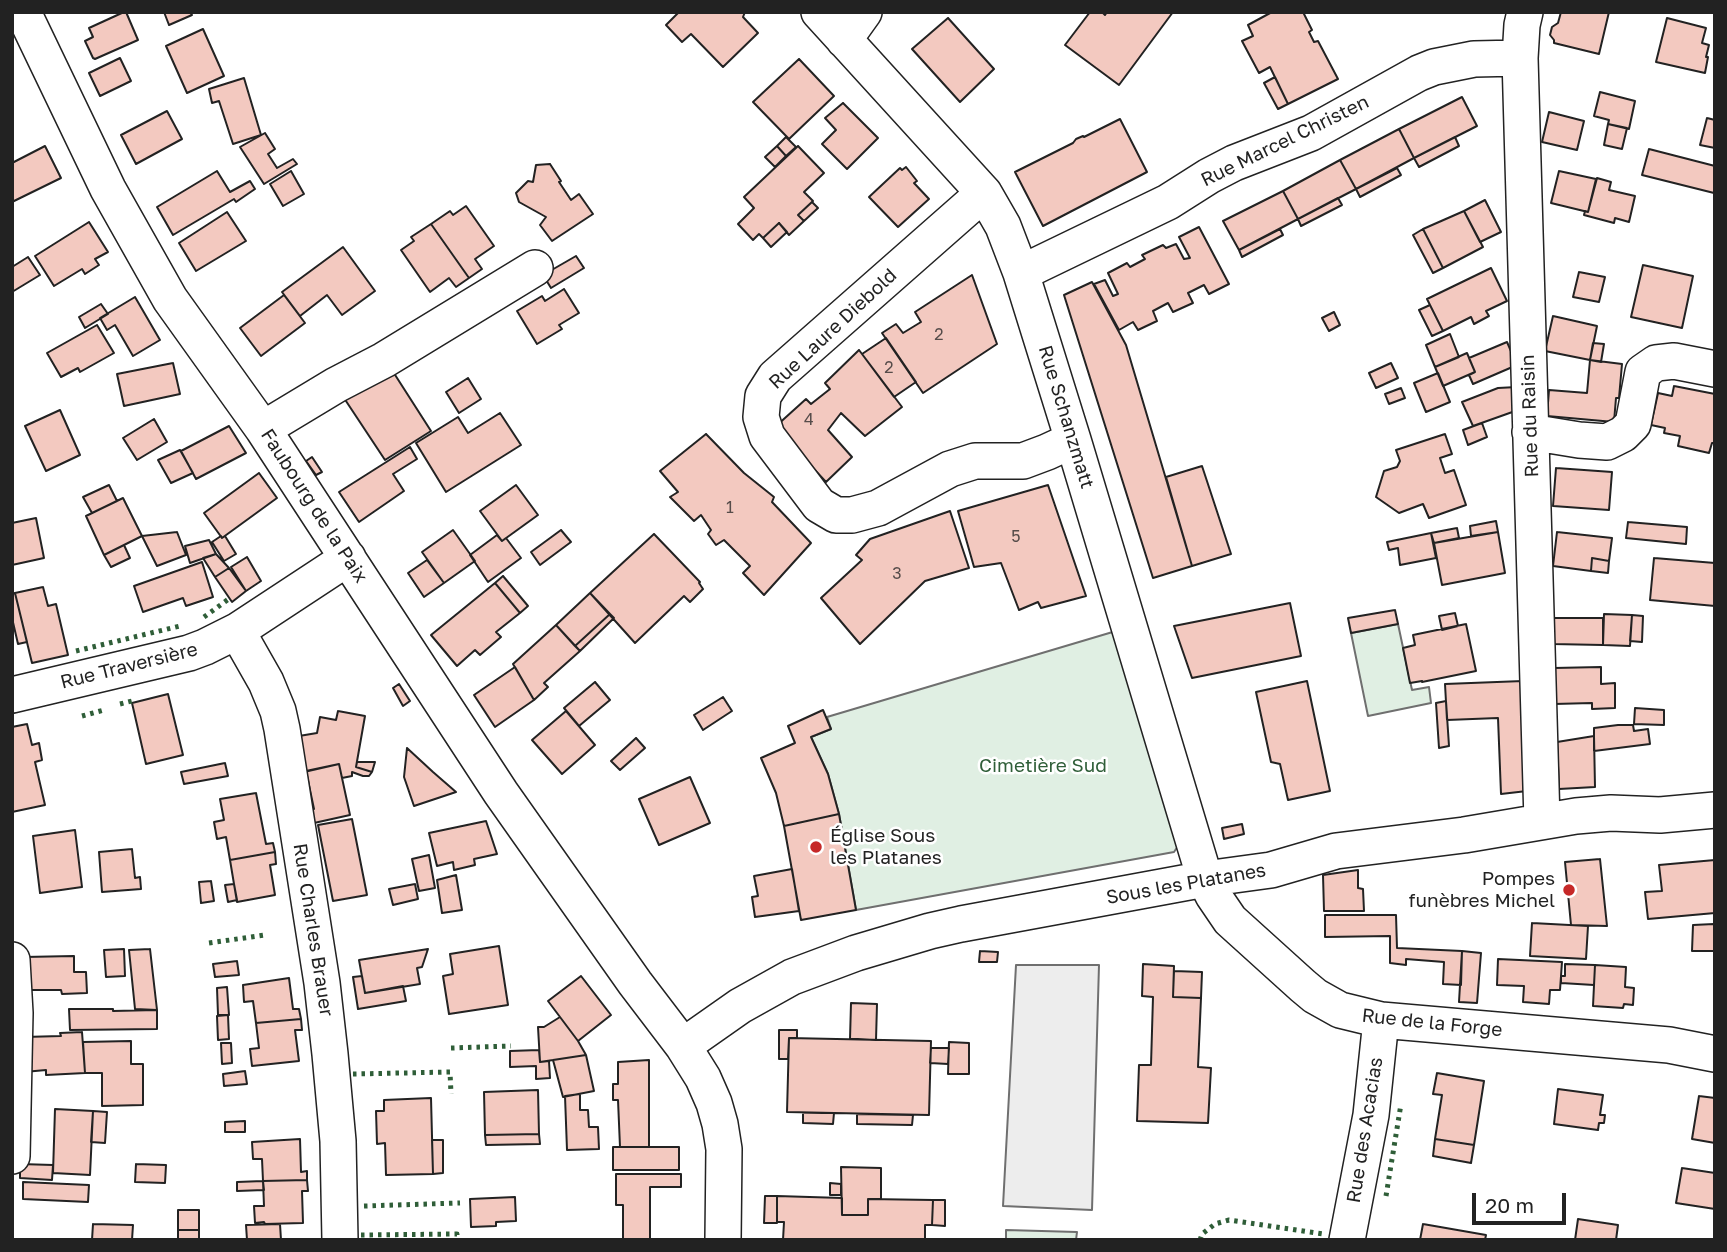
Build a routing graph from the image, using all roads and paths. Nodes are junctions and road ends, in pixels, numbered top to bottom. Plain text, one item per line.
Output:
1 (819, 12) edge
2 (864, 12) edge
3 (1525, 12) edge
4 (35, 16) edge
5 (844, 40) junction
6 (1520, 58) junction
7 (984, 193) junction
8 (535, 268) dead end
9 (1021, 273) junction
10 (1715, 369) edge
11 (263, 429) junction
12 (1530, 432) junction
13 (1073, 440) junction
14 (348, 558) junction
15 (237, 631) junction
16 (12, 695) edge
17 (1715, 810) edge
18 (1542, 821) junction
19 (1205, 879) junction
20 (12, 960) edge
21 (1381, 1020) junction
22 (683, 1046) junction
23 (1715, 1054) edge
24 (12, 1156) edge
25 (340, 1240) edge
26 (723, 1240) edge
27 (1347, 1240) edge

1 - 5 street, Rue Schanzmatt
2 - 5 street
3 - 6 street, Rue du Raisin
4 - 11 street, Faubourg de la Paix
5 - 7 street, Rue Schanzmatt
6 - 9 street, Rue Marcel Christen
6 - 12 street, Rue du Raisin
7 - 9 street, Rue Schanzmatt
7 - 13 street, Rue Laure Diebold
8 - 11 street
9 - 13 street, Rue Schanzmatt
10 - 12 street
11 - 14 street, Faubourg de la Paix
12 - 18 street, Rue du Raisin
13 - 19 street, Rue Schanzmatt
14 - 15 street, Rue Traversière
14 - 22 street, Faubourg de la Paix
15 - 16 street, Rue Traversière
15 - 25 street, Rue Charles Brauer
17 - 18 street, Sous les Platanes
18 - 19 street, Sous les Platanes
19 - 21 street, Rue de la Forge
19 - 22 street, Sous les Platanes
20 - 24 street
21 - 23 street, Rue de la Forge
21 - 27 street, Rue des Acacias
22 - 26 street, Faubourg de la Paix

